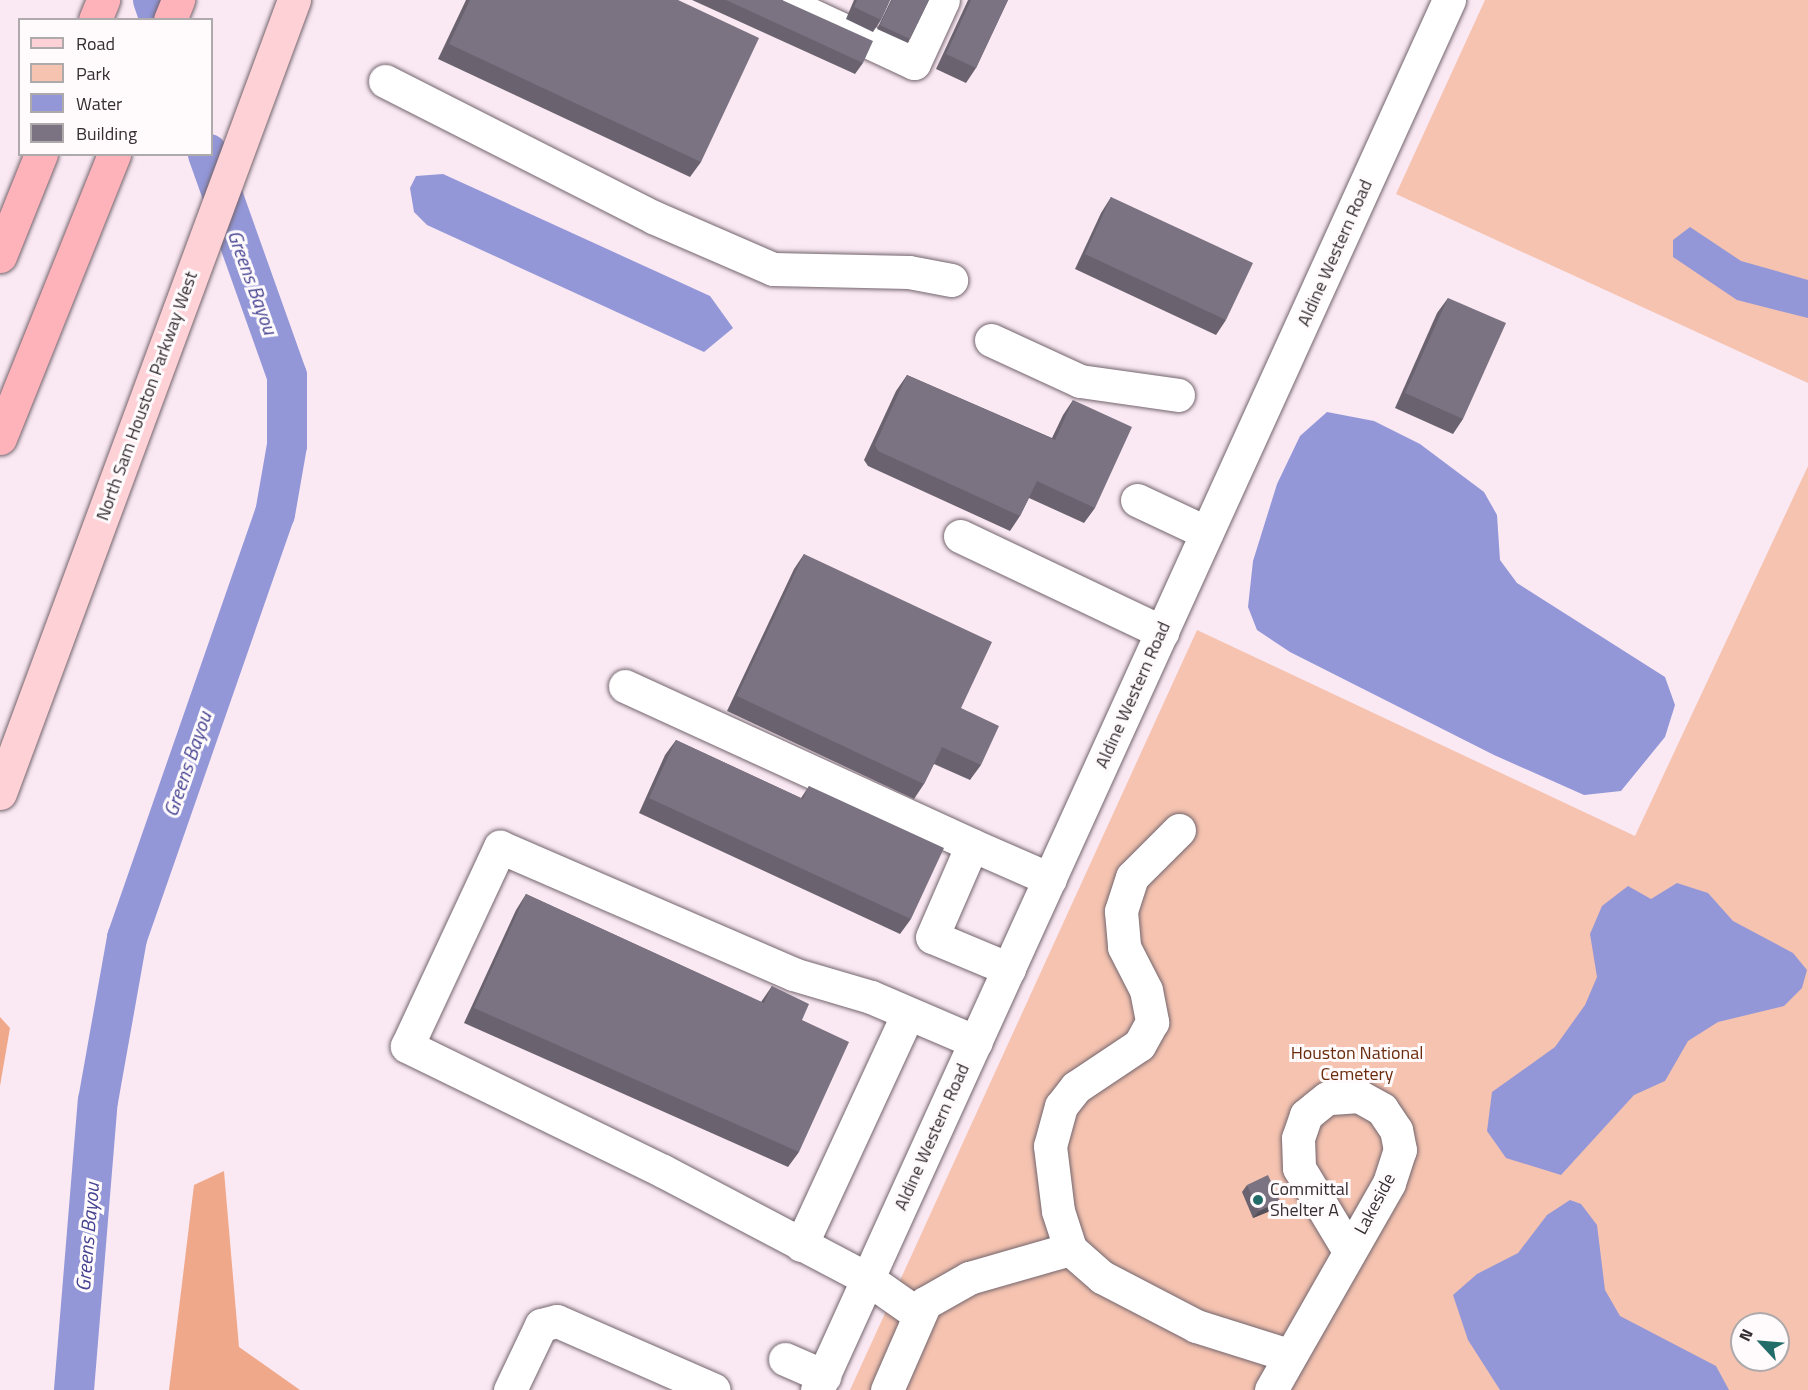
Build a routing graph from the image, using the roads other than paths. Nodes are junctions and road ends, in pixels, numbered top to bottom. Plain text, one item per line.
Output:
1 (103, 0) edge
2 (178, 0) edge
3 (779, 0) edge
4 (943, 0) edge
5 (1449, 0) edge
6 (824, 9) edge
7 (290, 11) edge
8 (96, 18) edge
9 (171, 18) edge
10 (385, 81) dead end
11 (40, 156) edge
12 (113, 156) edge
13 (0, 256) edge
14 (951, 280) dead end
15 (991, 340) dead end
16 (1178, 395) dead end
17 (0, 438) edge
18 (1137, 500) dead end
19 (1207, 533) junction
20 (960, 536) dead end
21 (1162, 632) junction
22 (625, 686) dead end
23 (0, 793) edge
24 (1179, 830) dead end
25 (972, 845) junction
26 (1050, 879) junction
27 (1008, 969) junction
28 (908, 1013) junction
29 (976, 1042) junction
30 (801, 1245) junction
31 (1070, 1250) junction
32 (1349, 1251) dead end
33 (868, 1279) junction
34 (918, 1314) junction
35 (1288, 1355) junction
36 (785, 1359) dead end
37 (821, 1383) edge
38 (510, 1390) edge
39 (714, 1390) edge
40 (887, 1390) edge
41 (1271, 1390) edge

1 - 8 highway
2 - 9 highway
3 - 6 street
4 - 6 street
5 - 19 street, Aldine Western Road
7 - 23 main road, North Sam Houston Parkway West
10 - 14 street
11 - 13 highway
12 - 17 highway
15 - 16 street
18 - 19 street
19 - 21 street, Aldine Western Road
20 - 21 street
21 - 26 street, Aldine Western Road
22 - 25 street
24 - 31 street
25 - 26 street
25 - 27 street
26 - 27 street, Aldine Western Road
27 - 29 street, Aldine Western Road
28 - 29 street
28 - 30 street
28 - 30 street
29 - 33 street, Aldine Western Road
30 - 33 street
31 - 34 street
31 - 35 street
32 - 35 street, Lakeside
33 - 34 street
33 - 37 street, Aldine Western Road
34 - 40 street
35 - 41 street, Lakeside
36 - 37 street
38 - 39 street

